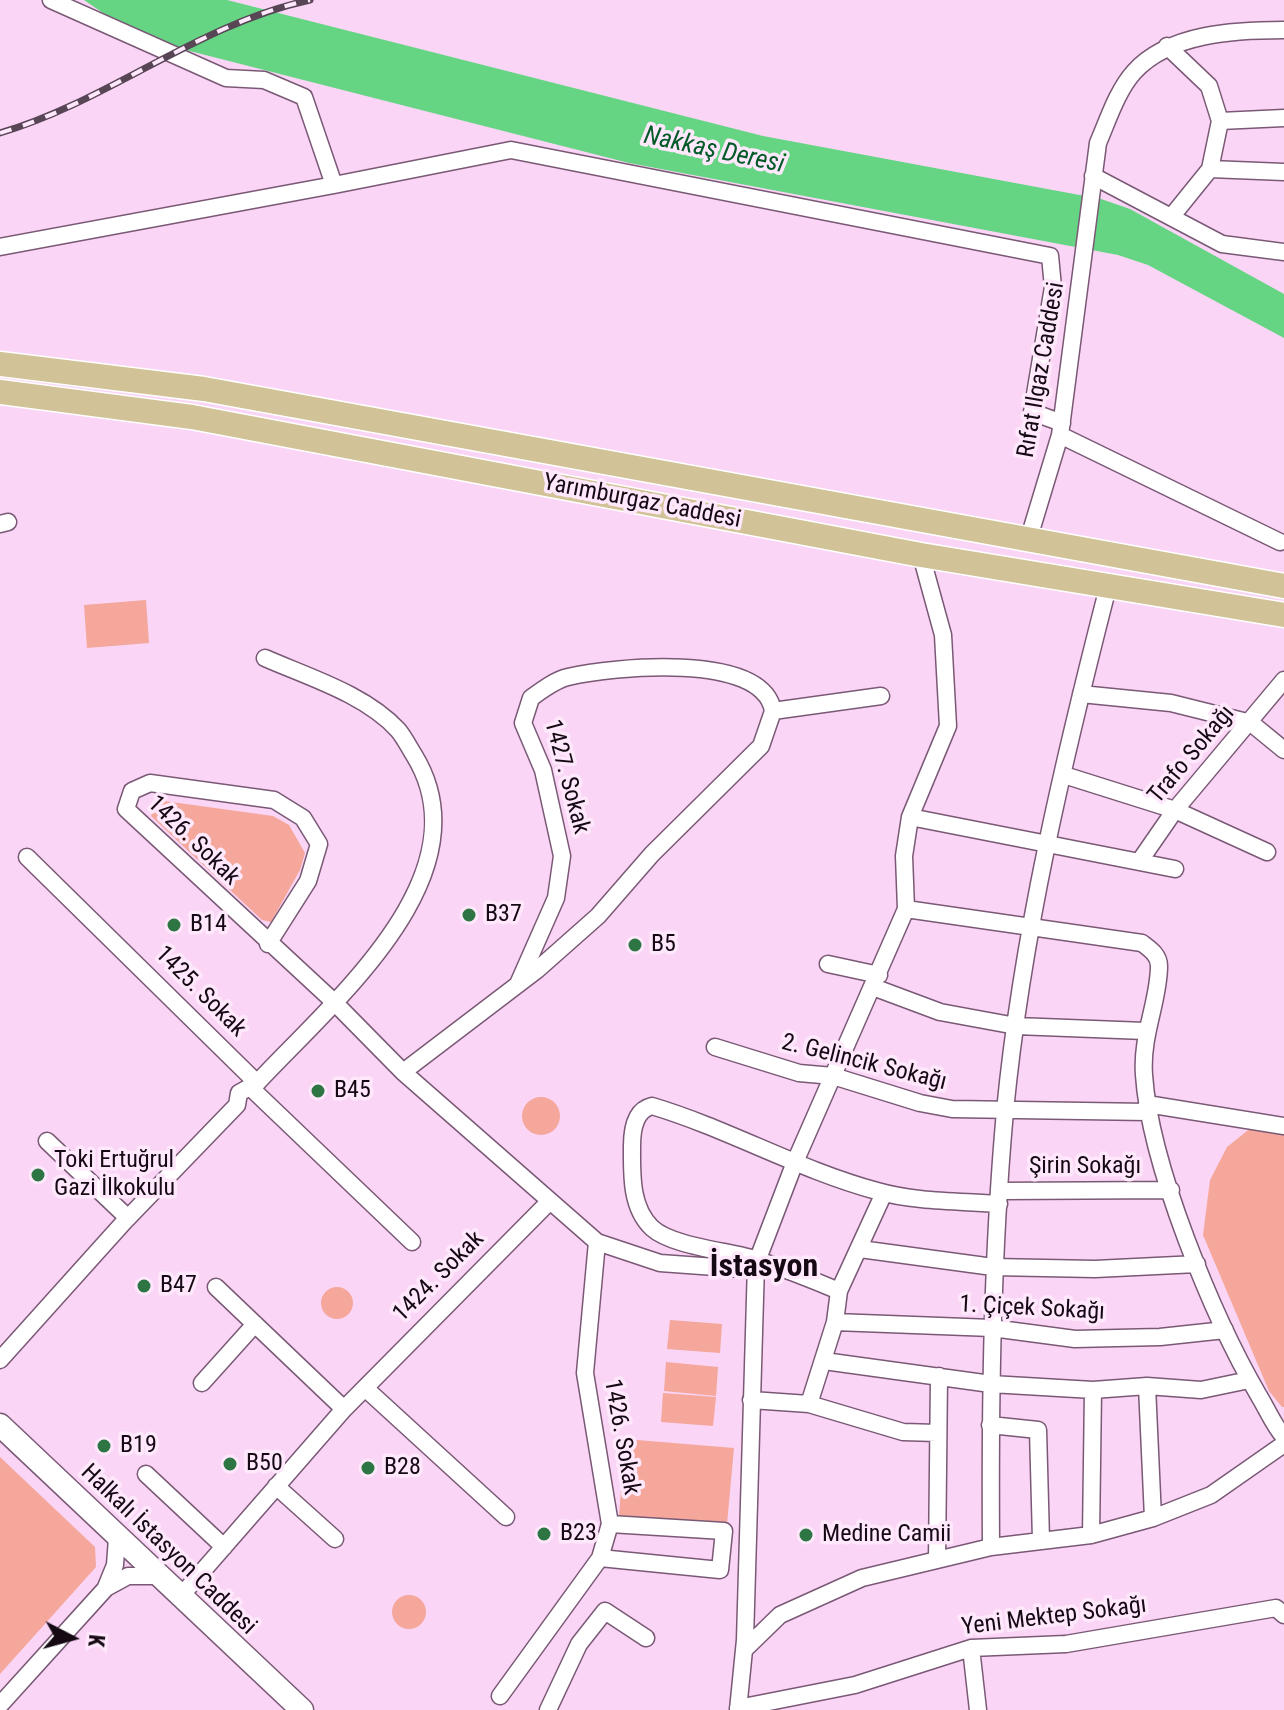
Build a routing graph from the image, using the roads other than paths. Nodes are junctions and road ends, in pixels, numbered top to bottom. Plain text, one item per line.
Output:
1 (51, 0) edge
2 (1284, 30) edge
3 (1167, 46) junction
4 (1284, 118) edge
5 (1220, 121) junction
6 (1210, 169) junction
7 (1284, 172) edge
8 (1093, 176) junction
9 (334, 185) junction
10 (1172, 216) junction
11 (0, 247) edge
12 (1284, 252) edge
13 (0, 364) edge
14 (0, 392) edge
15 (1061, 429) junction
16 (1028, 541) junction
17 (1280, 542) dead end
18 (921, 555) junction
19 (1115, 557) junction
20 (1284, 586) edge
21 (1108, 587) junction
22 (1284, 615) edge
23 (265, 658) dead end
24 (1284, 680) edge
25 (1081, 694) junction
26 (881, 696) dead end
27 (773, 711) junction
28 (1251, 723) junction
29 (1284, 750) edge
30 (1064, 775) junction
31 (1175, 810) junction
32 (910, 817) junction
33 (1049, 843) junction
34 (1267, 852) dead end
35 (27, 857) dead end
36 (1139, 862) junction
37 (1175, 869) dead end
38 (906, 909) junction
39 (1032, 928) junction
40 (268, 944) junction
41 (828, 964) dead end
42 (876, 981) junction
43 (518, 984) junction
44 (333, 1001) junction
45 (1016, 1026) junction
46 (1145, 1031) junction
47 (715, 1047) dead end
48 (403, 1072) junction
49 (833, 1076) junction
50 (254, 1086) junction
51 (1148, 1108) junction
52 (1005, 1110) junction
53 (1284, 1126) edge
54 (47, 1141) dead end
55 (795, 1162) junction
56 (1171, 1190) junction
57 (884, 1193) junction
58 (999, 1198) junction
59 (549, 1202) junction
60 (128, 1218) junction
61 (412, 1242) dead end
62 (597, 1242) junction
63 (860, 1249) junction
64 (750, 1264) junction
65 (1197, 1264) junction
66 (993, 1267) junction
67 (216, 1287) dead end
68 (839, 1291) junction
69 (835, 1322) junction
70 (255, 1324) junction
71 (992, 1328) junction
72 (1225, 1330) junction
73 (0, 1360) edge
74 (824, 1361) junction
75 (939, 1376) junction
76 (1249, 1380) junction
77 (202, 1383) dead end
78 (991, 1384) junction
79 (1147, 1386) junction
80 (365, 1388) junction
81 (1093, 1390) junction
82 (751, 1400) junction
83 (809, 1404) junction
84 (344, 1409) junction
85 (0, 1425) edge
86 (990, 1425) junction
87 (937, 1433) junction
88 (1284, 1437) edge
89 (1284, 1444) edge
90 (146, 1474) dead end
91 (276, 1486) junction
92 (506, 1517) dead end
93 (1153, 1518) junction
94 (610, 1524) junction
95 (1091, 1535) junction
96 (117, 1538) junction
97 (335, 1539) dead end
98 (1041, 1540) junction
99 (224, 1547) junction
100 (991, 1547) junction
101 (600, 1558) junction
102 (937, 1560) junction
103 (156, 1576) junction
104 (106, 1588) junction
105 (180, 1597) junction
106 (1284, 1615) edge
107 (646, 1638) dead end
108 (971, 1648) junction
109 (744, 1650) junction
110 (500, 1696) dead end
111 (0, 1705) edge
112 (764, 1708) edge
113 (552, 1709) edge
114 (738, 1709) edge
115 (302, 1710) edge
116 (978, 1710) edge

1 - 9 street
2 - 3 street
3 - 5 street
3 - 8 street
4 - 5 street
5 - 6 street
6 - 7 street
6 - 10 street
8 - 10 street
8 - 15 street, Rıfat Ilgaz Caddesi
9 - 11 street
9 - 15 street
10 - 12 street
13 - 16 main road, Yarımburgaz Caddesi
14 - 18 main road, Yarımburgaz Caddesi
15 - 16 street, Rıfat Ilgaz Caddesi
15 - 17 street
16 - 19 main road, Yarımburgaz Caddesi
18 - 21 main road, Yarımburgaz Caddesi
18 - 32 street
19 - 20 main road, Yarımburgaz Caddesi
19 - 21 main road
21 - 22 main road, Yarımburgaz Caddesi
21 - 25 street
23 - 44 street
24 - 28 street, Trafo Sokağı
25 - 28 street
25 - 30 street
26 - 27 street
27 - 43 street, 1427. Sokak
27 - 43 street, 1427. Sokak
28 - 29 street
28 - 31 street, Trafo Sokağı
30 - 31 street
30 - 33 street
31 - 34 street
31 - 36 street, Trafo Sokağı
32 - 33 street
32 - 38 street
33 - 36 street
33 - 39 street
35 - 50 street, 1425. Sokak
36 - 37 street
38 - 39 street
38 - 42 street
39 - 45 street
39 - 46 street
40 - 40 street, 1426. Sokak
40 - 44 street, 1426. Sokak
41 - 42 street
42 - 45 street
42 - 49 street
43 - 48 street, 1427. Sokak
44 - 48 street, 1426. Sokak
44 - 50 street
45 - 46 street
45 - 52 street
46 - 51 street
47 - 49 street, 2. Gelincik Sokağı
48 - 59 street, 1426. Sokak
49 - 52 street, 2. Gelincik Sokağı
49 - 55 street
50 - 60 street
50 - 61 street, 1425. Sokak
51 - 52 street, 2. Gelincik Sokağı
51 - 53 street, 2. Gelincik Sokağı
51 - 56 street
52 - 58 street
54 - 60 street
55 - 57 street, Şirin Sokağı
55 - 64 street
55 - 64 street, Şirin Sokağı
56 - 58 street, Şirin Sokağı
56 - 65 street
57 - 58 street, Şirin Sokağı
57 - 63 street
58 - 66 street
59 - 62 street, 1426. Sokak
59 - 80 street, 1424. Sokak
60 - 73 street
62 - 64 street, 1426. Sokak
62 - 94 street, 1426. Sokak
63 - 66 street
63 - 68 street
64 - 68 street
64 - 82 street
65 - 66 street
65 - 72 street
66 - 71 street
67 - 70 street
68 - 69 street
69 - 71 street, 1. Çiçek Sokağı
69 - 74 street
70 - 77 street
70 - 84 street
71 - 72 street, 1. Çiçek Sokağı
71 - 78 street
72 - 76 street
74 - 75 street
74 - 83 street
75 - 78 street
75 - 87 street
76 - 79 street
76 - 88 street
78 - 81 street
78 - 86 street
79 - 81 street
79 - 93 street
80 - 84 street, 1424. Sokak
80 - 92 street
81 - 95 street
82 - 83 street
82 - 109 street
83 - 87 street
84 - 91 street, 1424. Sokak
85 - 96 main road, Halkalı İstasyon Caddesi
86 - 98 street
86 - 100 street
87 - 102 street
89 - 93 street
90 - 99 street
91 - 97 street
91 - 99 street, 1424. Sokak
93 - 95 street
94 - 101 street, 1426. Sokak
94 - 101 street
95 - 98 street
96 - 103 main road, Halkalı İstasyon Caddesi
96 - 104 street
98 - 100 street
99 - 105 street, 1424. Sokak
100 - 102 street
101 - 110 street, 1426. Sokak
102 - 109 street
103 - 104 street
103 - 105 main road, Halkalı İstasyon Caddesi
104 - 111 street
105 - 115 main road, Halkalı İstasyon Caddesi
106 - 108 street, Yeni Mektep Sokağı
107 - 113 street
108 - 112 street, Yeni Mektep Sokağı
108 - 116 street
109 - 114 street
112 - 114 street, Yeni Mektep Sokağı

